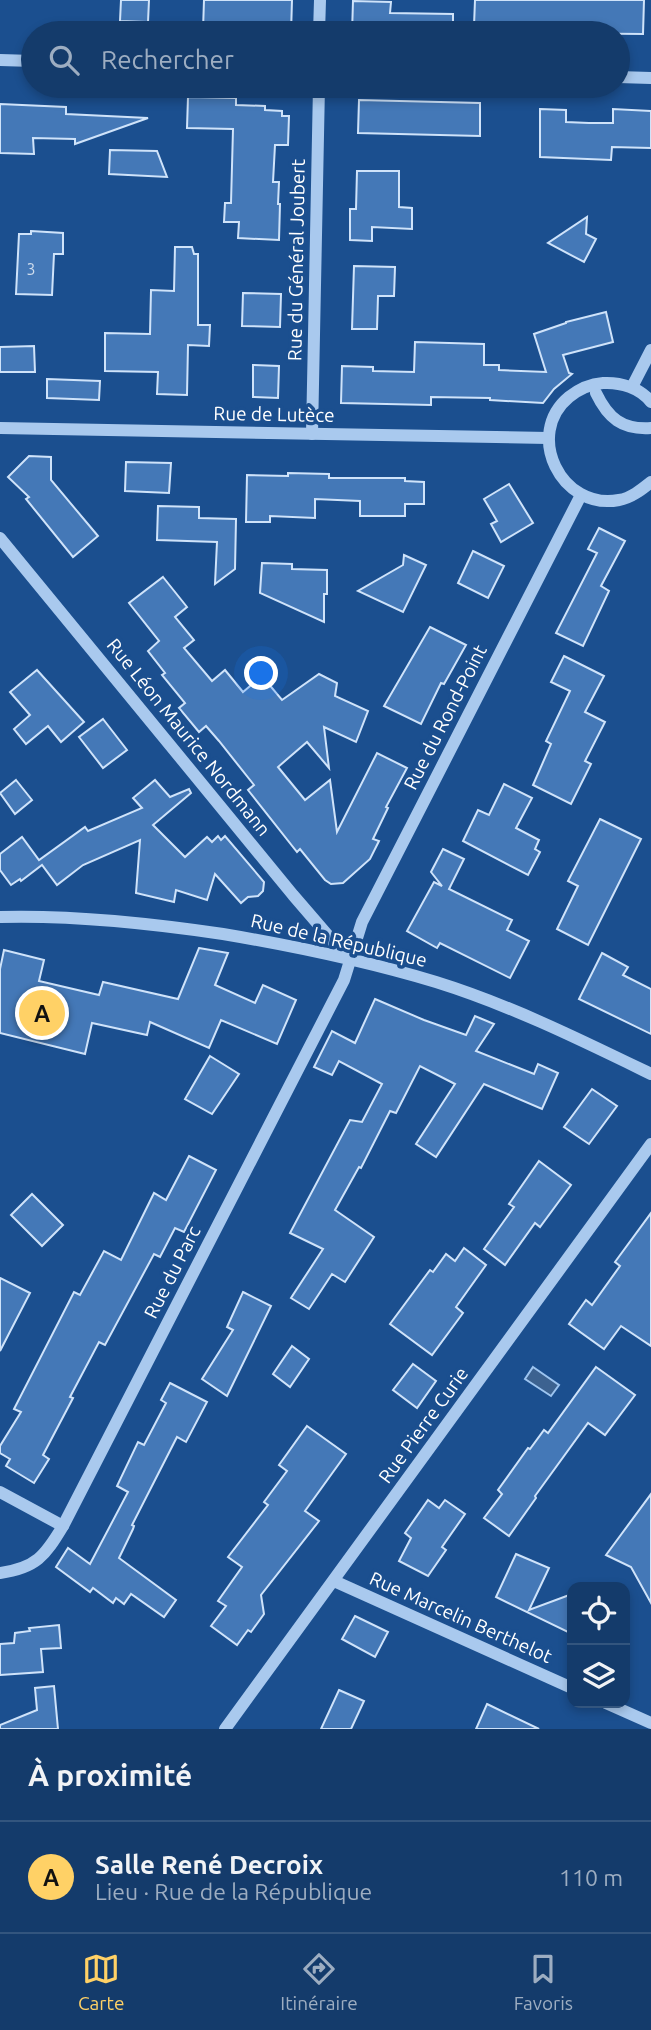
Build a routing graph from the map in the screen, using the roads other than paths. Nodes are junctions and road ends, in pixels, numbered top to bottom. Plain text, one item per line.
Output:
1 (320, 0) edge
2 (319, 21) edge
3 (0, 60) edge
4 (21, 61) edge
5 (630, 77) edge
6 (651, 78) edge
7 (319, 98) edge
8 (651, 350) edge
9 (632, 387) junction
10 (596, 393) dead end
11 (651, 402) edge
12 (0, 428) edge
13 (651, 428) edge
14 (312, 434) junction
15 (548, 438) junction
16 (651, 482) edge
17 (581, 495) junction
18 (0, 538) edge
19 (0, 917) edge
20 (349, 960) junction
21 (651, 1074) edge
22 (651, 1144) edge
23 (0, 1492) edge
24 (63, 1526) junction
25 (0, 1573) edge
26 (334, 1581) junction
27 (567, 1686) edge
28 (617, 1708) edge
29 (651, 1723) edge
30 (225, 1729) edge

1 - 2 street
3 - 4 street
5 - 6 street
7 - 14 street, Rue du Général Joubert
8 - 9 street
9 - 11 street
9 - 15 street
10 - 13 street
12 - 14 street, Rue de Lutèce
14 - 15 street, Rue de Lutèce
15 - 17 street
16 - 17 street
17 - 20 street, Rue du Rond-Point
18 - 20 street, Rue Léon Maurice Nordmann
19 - 20 street, Rue de la République
20 - 21 street, Rue de la République
20 - 24 street, Rue du Parc
22 - 26 street, Rue Pierre Curie
23 - 24 street
24 - 25 street, Rue du Parc
26 - 27 street, Rue Marcelin Berthelot
26 - 30 street, Rue Pierre Curie
28 - 29 street

